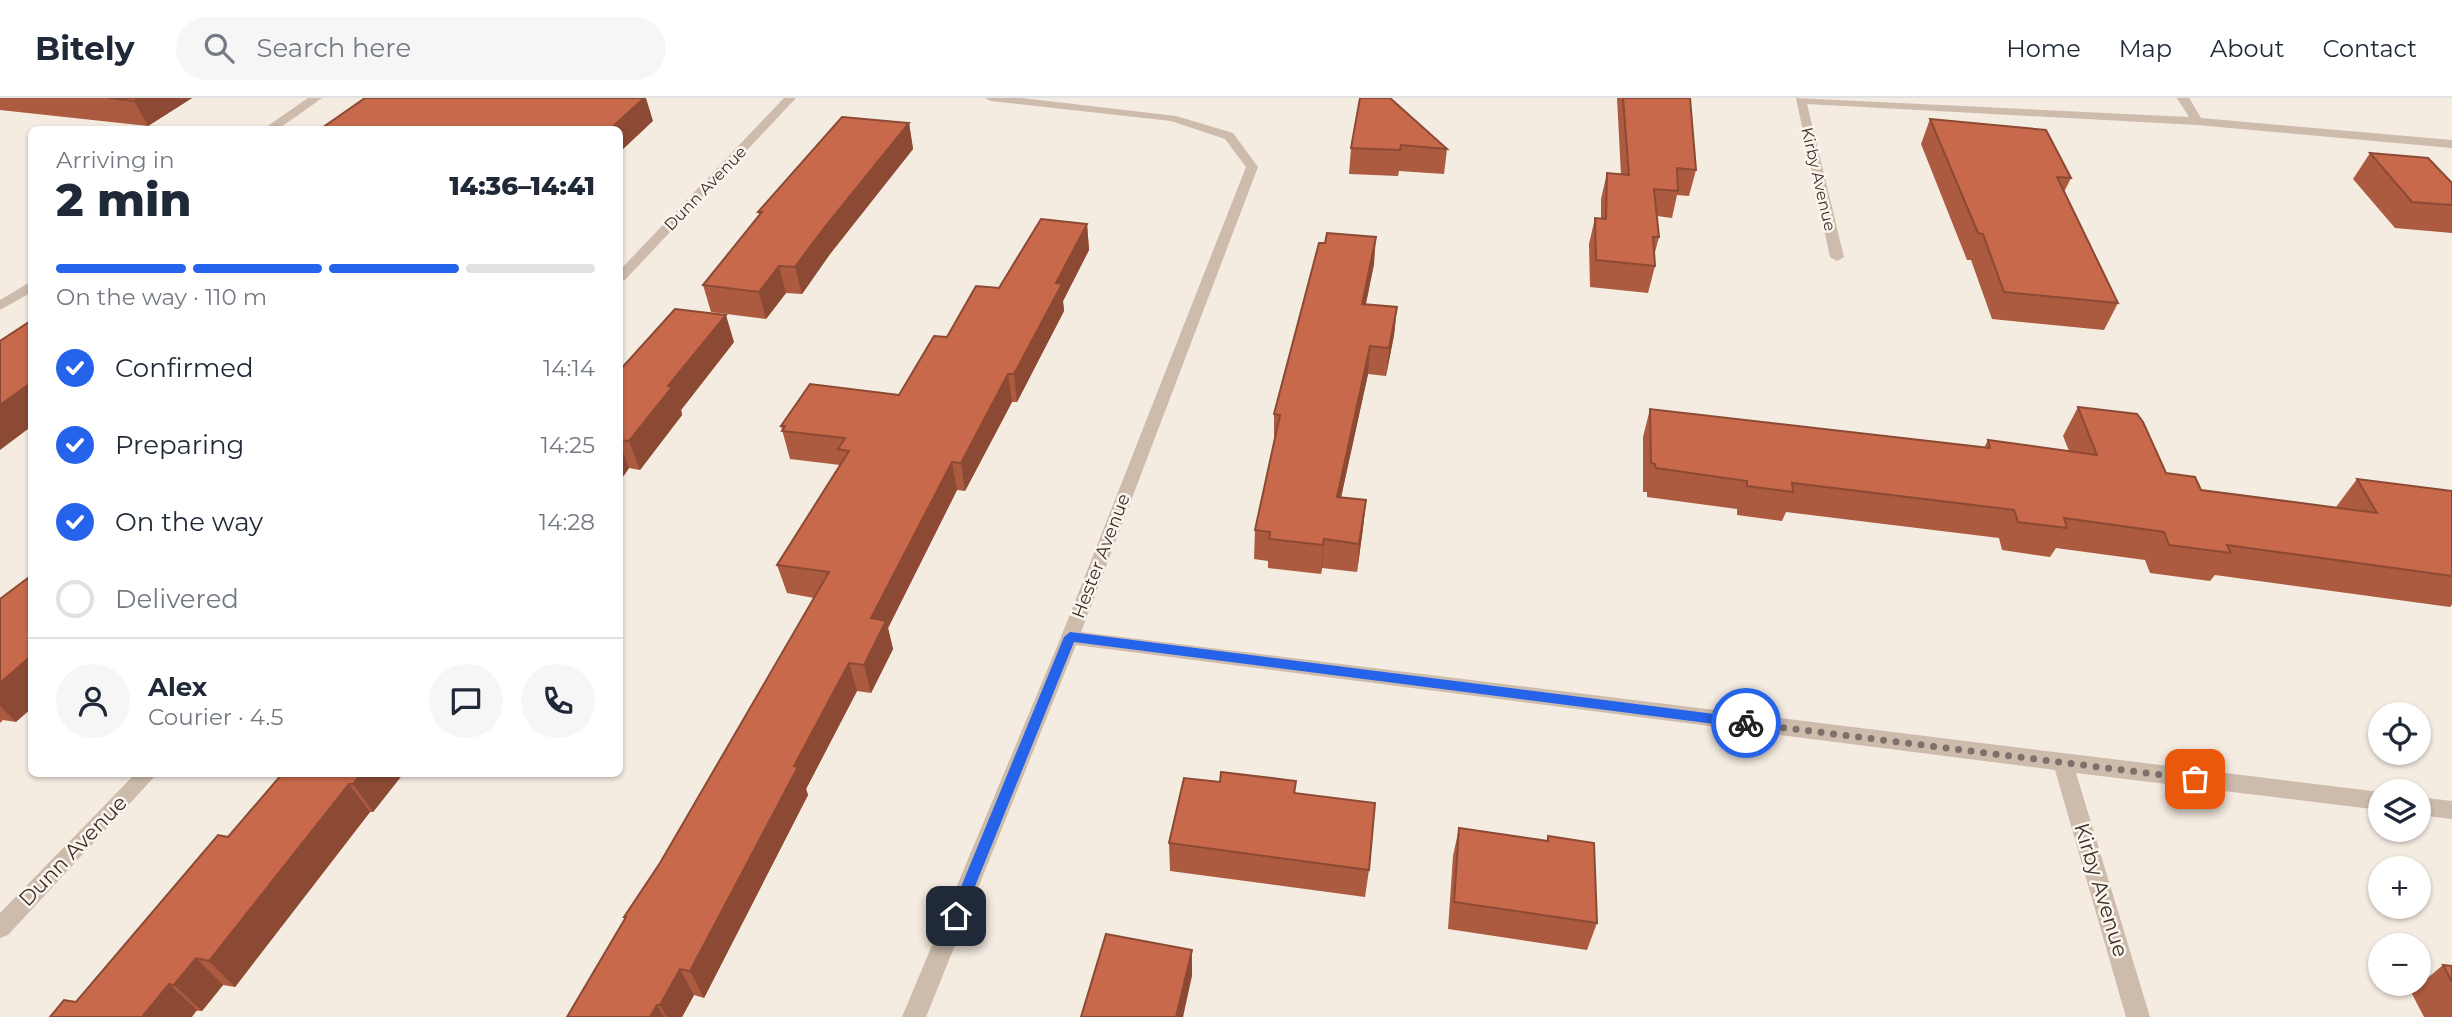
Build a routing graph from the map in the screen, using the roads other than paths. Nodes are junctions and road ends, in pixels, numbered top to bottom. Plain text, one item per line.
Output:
1 (316, 98) edge
2 (790, 98) edge
3 (991, 98) edge
4 (2183, 98) edge
5 (2197, 121) junction
6 (274, 126) edge
7 (2452, 144) edge
8 (1837, 257) dead end
9 (623, 274) edge
10 (28, 288) edge
11 (0, 306) edge
12 (1070, 637) junction
13 (2063, 764) junction
14 (144, 777) edge
15 (2368, 800) edge
16 (2431, 808) edge
17 (2452, 810) edge
18 (0, 928) edge
19 (914, 1017) edge
20 (2138, 1017) edge

1 - 6 street
2 - 9 street, Dunn Avenue
3 - 12 street, Hester Avenue
4 - 5 street
5 - 7 street
5 - 8 street, Kirby Avenue
10 - 11 street
12 - 13 street
12 - 19 street, Hester Avenue
13 - 15 street
13 - 20 street, Kirby Avenue
14 - 18 street, Dunn Avenue
16 - 17 street

